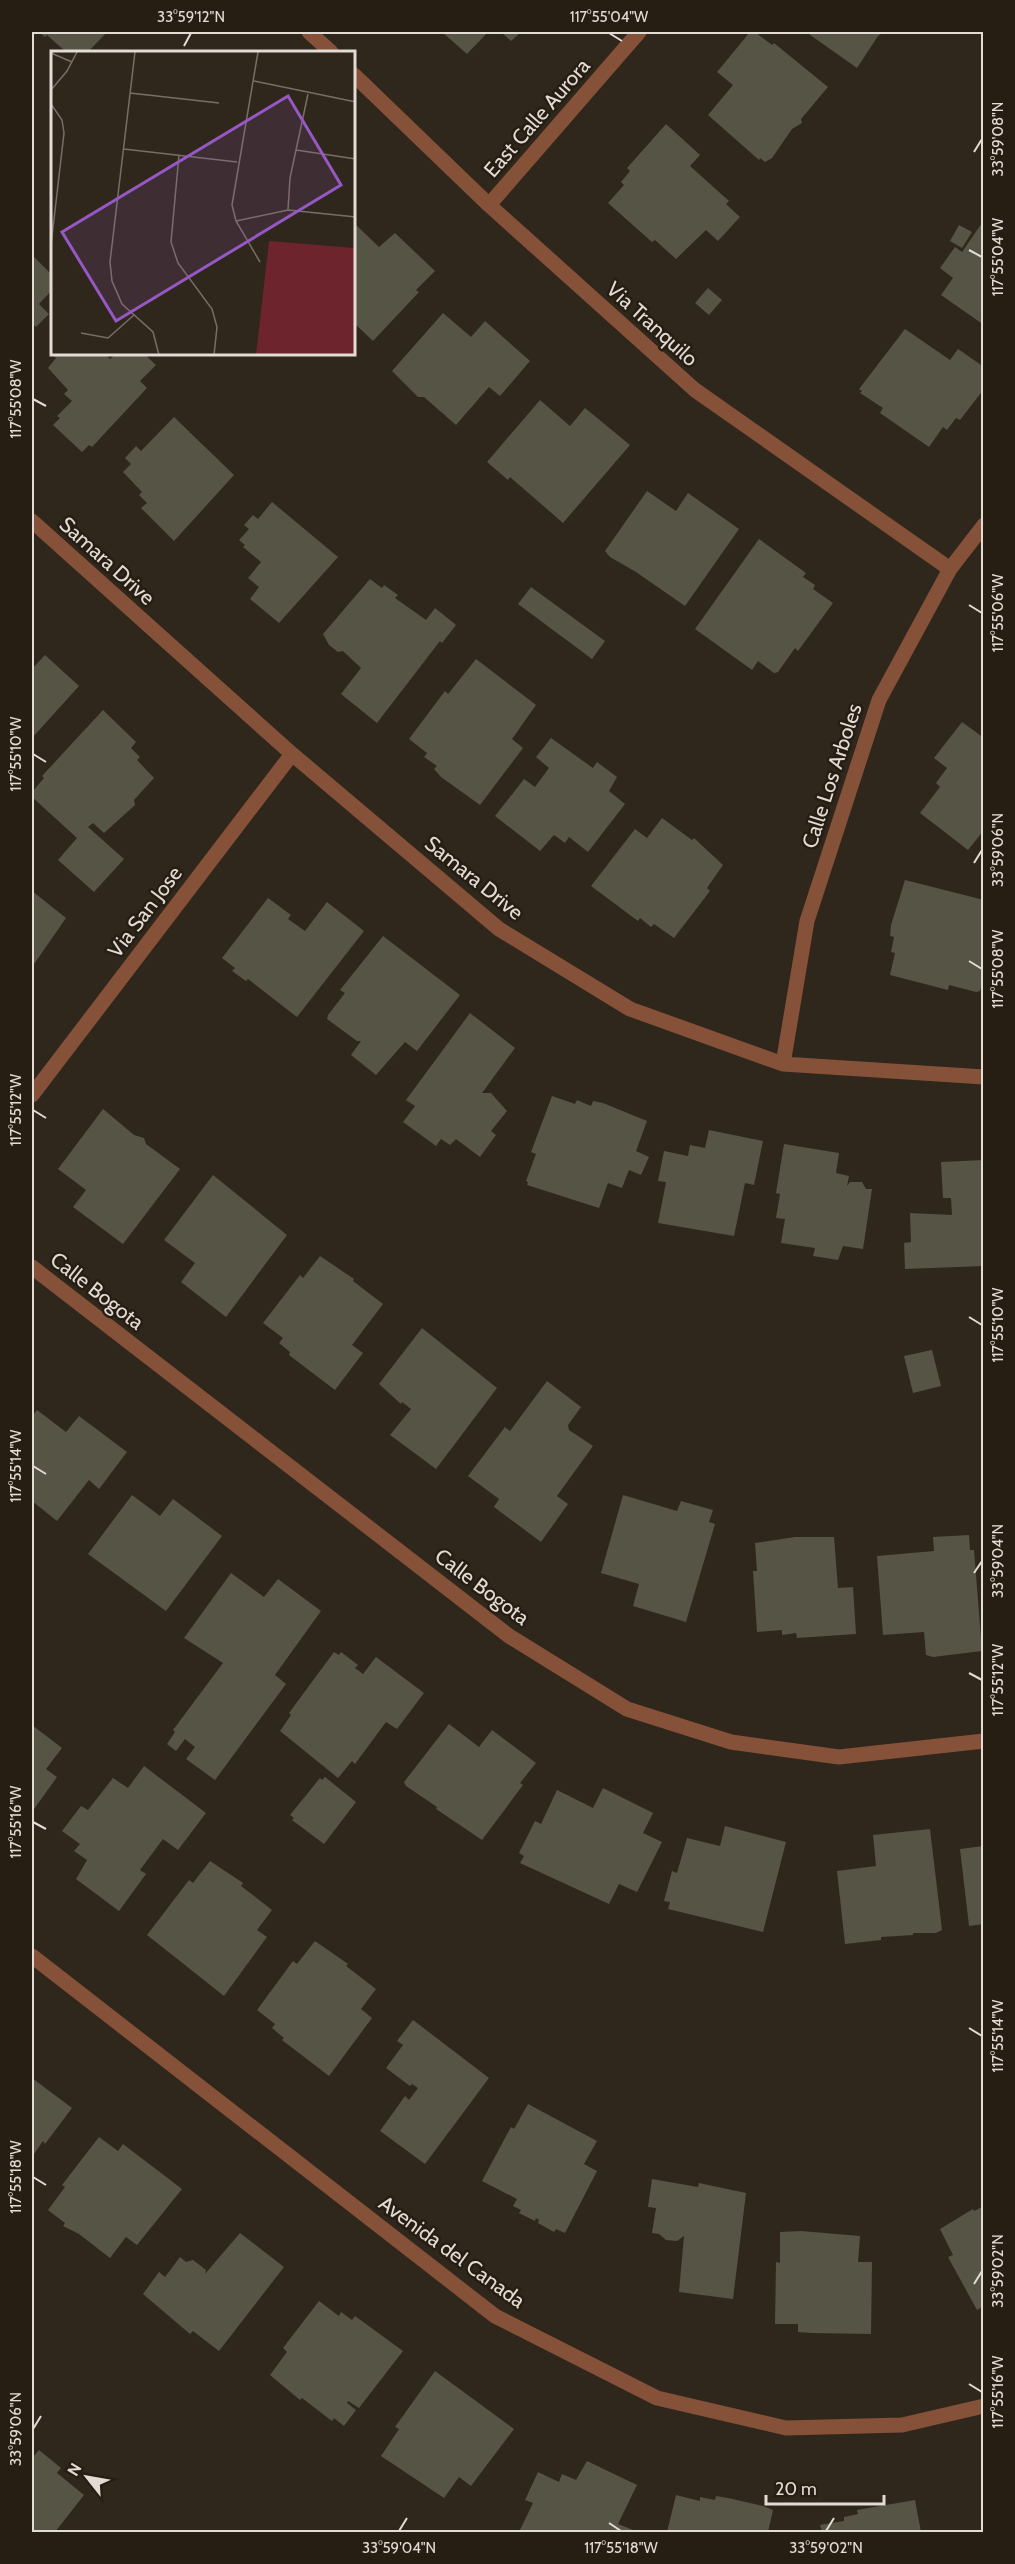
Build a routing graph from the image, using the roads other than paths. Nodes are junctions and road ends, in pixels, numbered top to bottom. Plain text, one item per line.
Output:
1 (309, 32) edge
2 (639, 32) edge
3 (329, 51) edge
4 (356, 77) edge
5 (489, 205) junction
6 (32, 521) edge
7 (984, 525) edge
8 (950, 569) junction
9 (292, 754) junction
10 (783, 1064) junction
11 (984, 1077) edge
12 (32, 1095) edge
13 (32, 1267) edge
14 (984, 1741) edge
15 (32, 1956) edge
16 (984, 2406) edge

1 - 3 street
2 - 5 street, East Calle Aurora
4 - 5 street, Via Tranquilo
5 - 8 street, Via Tranquilo
6 - 9 street, Samara Drive
7 - 8 street, Calle Los Arboles
8 - 10 street, Calle Los Arboles
9 - 10 street, Samara Drive
9 - 12 street, Via San Jose
10 - 11 street, Samara Drive
13 - 14 street, Calle Bogota
15 - 16 street, Avenida del Canada

